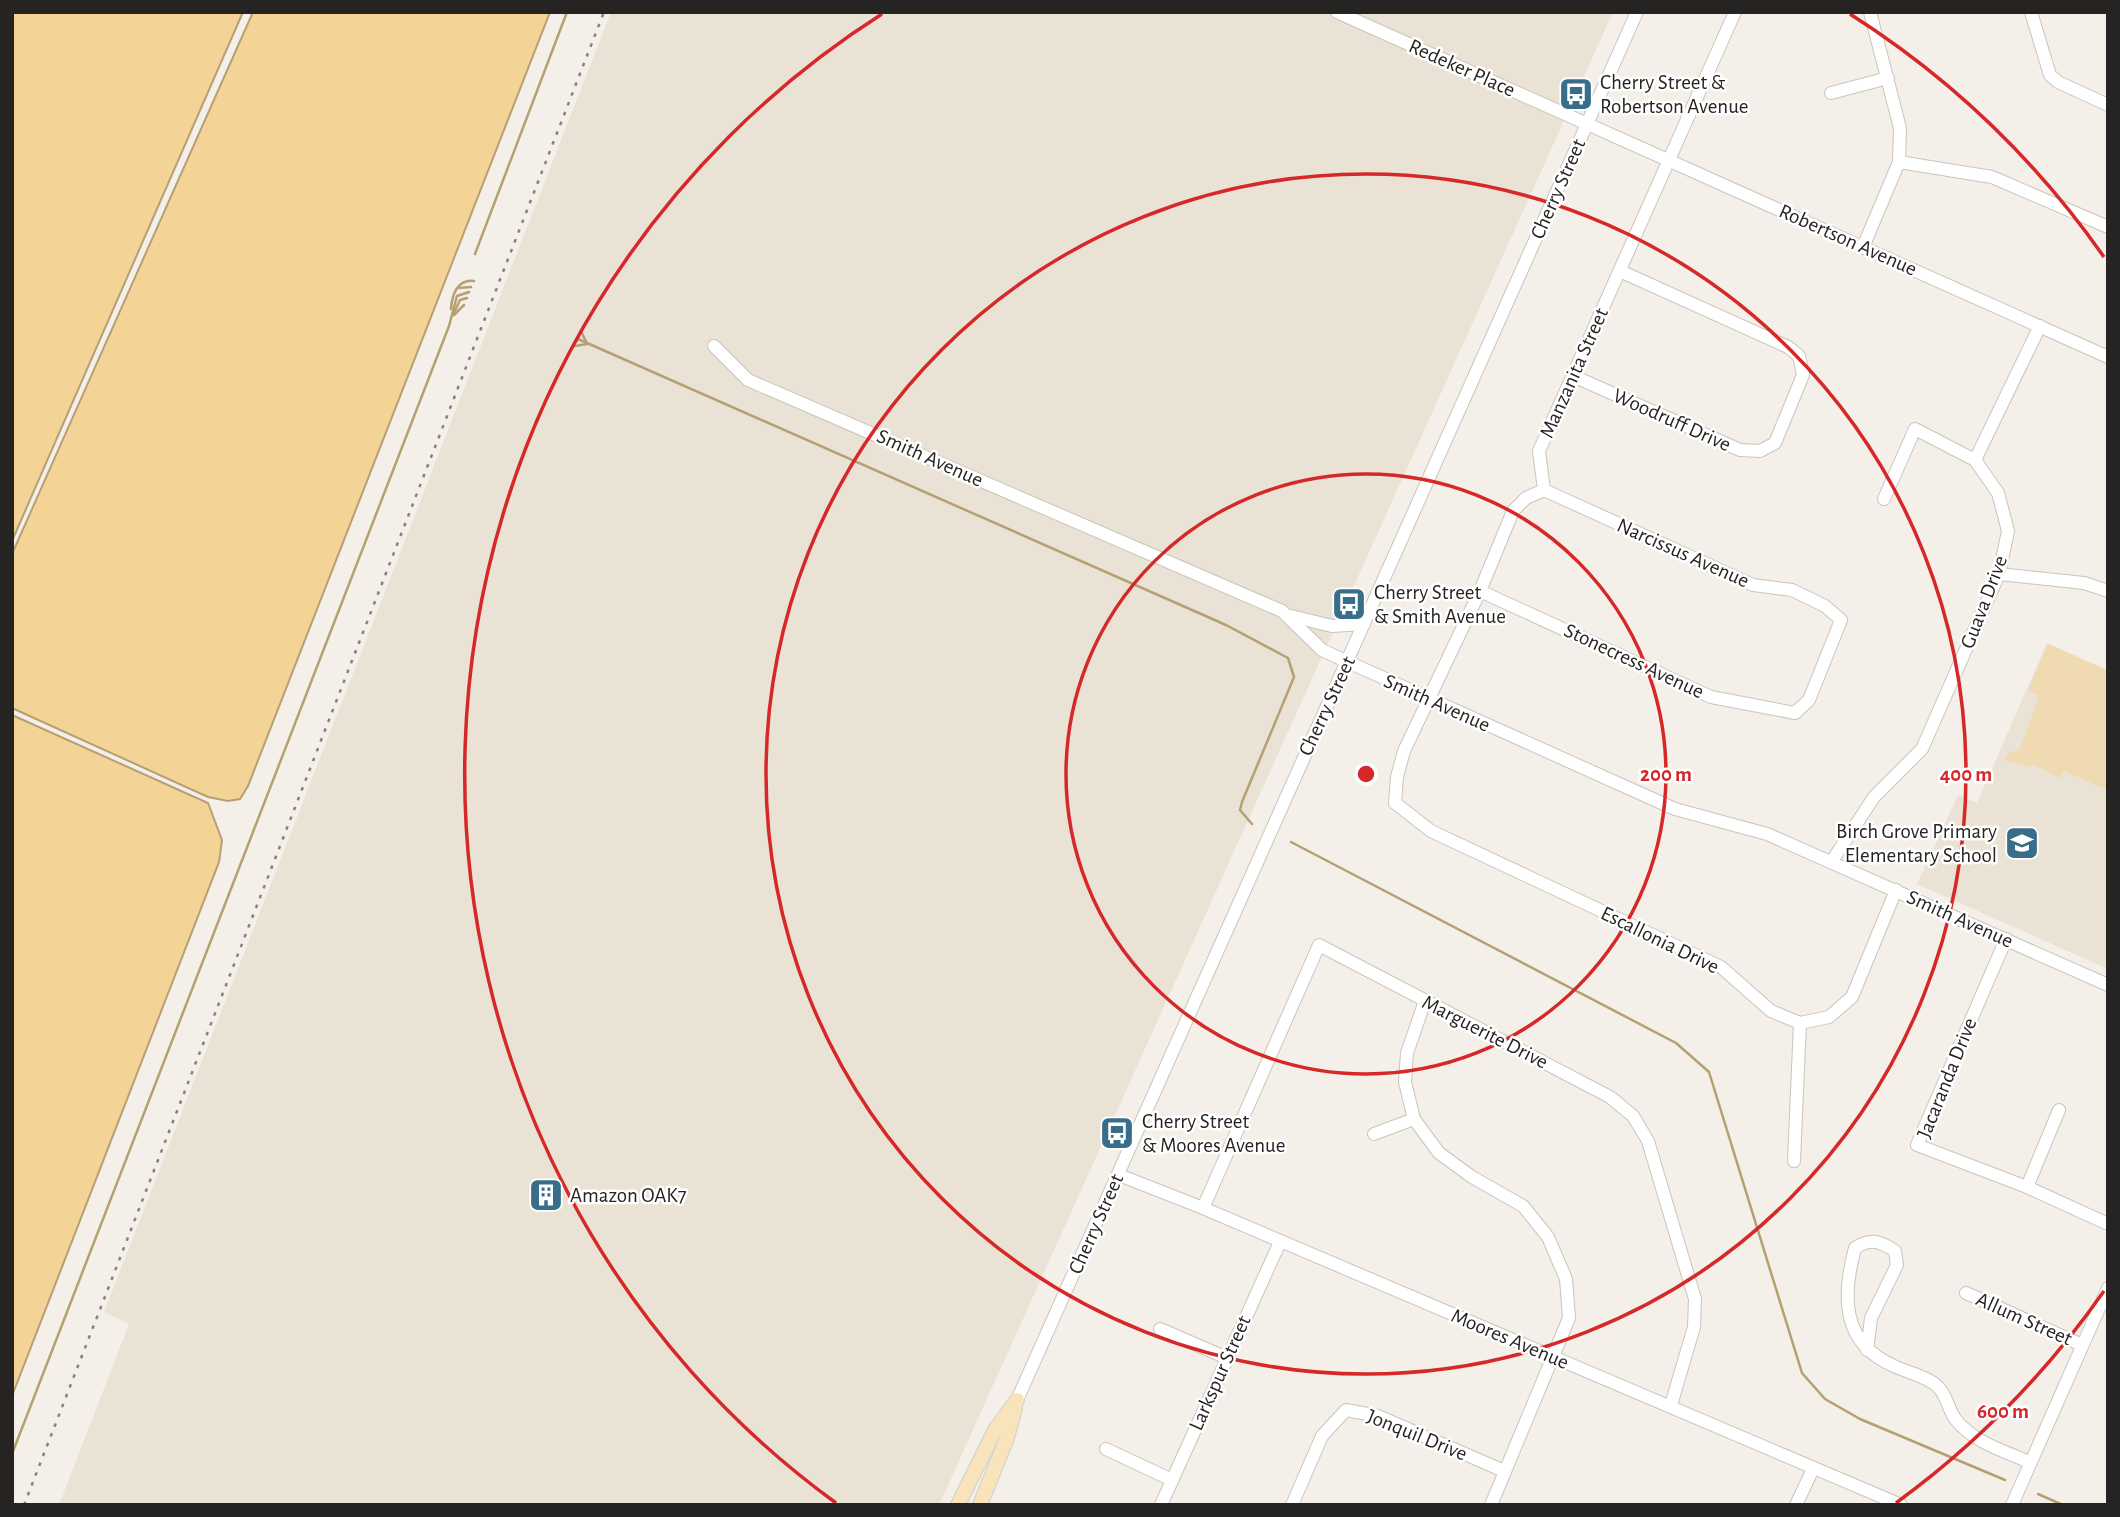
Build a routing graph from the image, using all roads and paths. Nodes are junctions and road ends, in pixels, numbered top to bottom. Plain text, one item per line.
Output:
1 (1337, 12) edge
2 (1637, 12) edge
3 (1735, 12) edge
4 (1870, 12) edge
5 (2031, 12) edge
6 (1888, 78) junction
7 (1831, 93) dead end
8 (2108, 105) edge
9 (1587, 125) junction
10 (1669, 161) junction
11 (1899, 162) junction
12 (2108, 227) edge
13 (1863, 247) junction
14 (1620, 271) junction
15 (2040, 326) junction
16 (714, 346) dead end
17 (2108, 356) edge
18 (1573, 376) junction
19 (1975, 460) junction
20 (1544, 490) junction
21 (1884, 499) dead end
22 (2000, 573) junction
23 (1479, 591) junction
24 (2108, 591) edge
25 (1291, 616) junction
26 (1364, 624) junction
27 (1348, 662) junction
28 (1429, 699) junction
29 (1795, 713) joint
30 (1832, 861) junction
31 (1896, 890) junction
32 (2006, 939) junction
33 (2108, 985) edge
34 (1425, 1001) junction
35 (1800, 1023) junction
36 (2059, 1110) dead end
37 (1414, 1119) junction
38 (1374, 1134) dead end
39 (1794, 1161) dead end
40 (1119, 1175) junction
41 (2027, 1187) junction
42 (1203, 1208) junction
43 (2108, 1224) edge
44 (1280, 1242) junction
45 (2108, 1288) edge
46 (1966, 1293) dead end
47 (1160, 1329) dead end
48 (2082, 1345) junction
49 (1867, 1350) junction
50 (1227, 1358) junction
51 (1553, 1358) junction
52 (1017, 1400) junction
53 (1671, 1405) junction
54 (1106, 1449) dead end
55 (2029, 1462) junction
56 (1813, 1469) junction
57 (1504, 1471) junction
58 (1172, 1480) junction
59 (1294, 1502) edge
60 (958, 1505) edge
61 (979, 1505) edge
62 (1161, 1505) edge
63 (1308, 1505) edge
64 (1491, 1505) edge
65 (1796, 1505) edge
66 (1901, 1505) edge
67 (2012, 1505) edge

1 - 9 street, Redeker Place
2 - 9 street, Cherry Street
3 - 10 street, Manzanita Street
4 - 6 street
5 - 8 street
6 - 7 street
6 - 11 street
9 - 10 street, Robertson Avenue
9 - 26 street, Cherry Street
10 - 13 street, Robertson Avenue
10 - 14 street, Manzanita Street
11 - 12 street
11 - 13 street
13 - 15 street, Robertson Avenue
14 - 18 street, Manzanita Street
14 - 18 street, Woodruff Drive
15 - 17 street, Robertson Avenue
15 - 19 street
16 - 25 street, Smith Avenue
18 - 20 street, Manzanita Street
19 - 21 street
19 - 22 street, Guava Drive
20 - 23 street
20 - 29 street, Narcissus Avenue
22 - 24 street
22 - 30 street, Guava Drive
23 - 28 street
23 - 29 street, Stonecress Avenue
25 - 26 street
25 - 27 street, Smith Avenue
26 - 27 street, Cherry Street
27 - 28 street, Smith Avenue
27 - 40 street, Cherry Street
28 - 30 street, Smith Avenue
28 - 35 street, Escallonia Drive
30 - 31 street, Smith Avenue
31 - 32 street, Smith Avenue
31 - 35 street
32 - 33 street, Smith Avenue
32 - 41 street, Jacaranda Drive
34 - 37 street
34 - 42 street, Marguerite Drive
34 - 53 street, Marguerite Drive
35 - 39 street
36 - 41 street
37 - 38 street
37 - 51 street
40 - 42 street, Moores Avenue
40 - 52 street, Cherry Street
41 - 43 street, Jacaranda Drive
42 - 44 street, Moores Avenue
44 - 50 street, Larkspur Street
44 - 51 street, Moores Avenue
45 - 48 street
46 - 48 street, Allum Street
47 - 50 street
48 - 55 street
49 - 49 street
49 - 55 street
50 - 58 street, Larkspur Street
51 - 53 street, Moores Avenue
51 - 57 street
52 - 60 main road, Cherry Street
52 - 61 main road, Cherry Street
53 - 56 street, Moores Avenue
54 - 58 street
55 - 67 street
56 - 65 street
56 - 66 street, Moores Avenue
57 - 59 street, Jonquil Drive
57 - 64 street
58 - 62 street, Larkspur Street
59 - 63 street, Jonquil Drive

